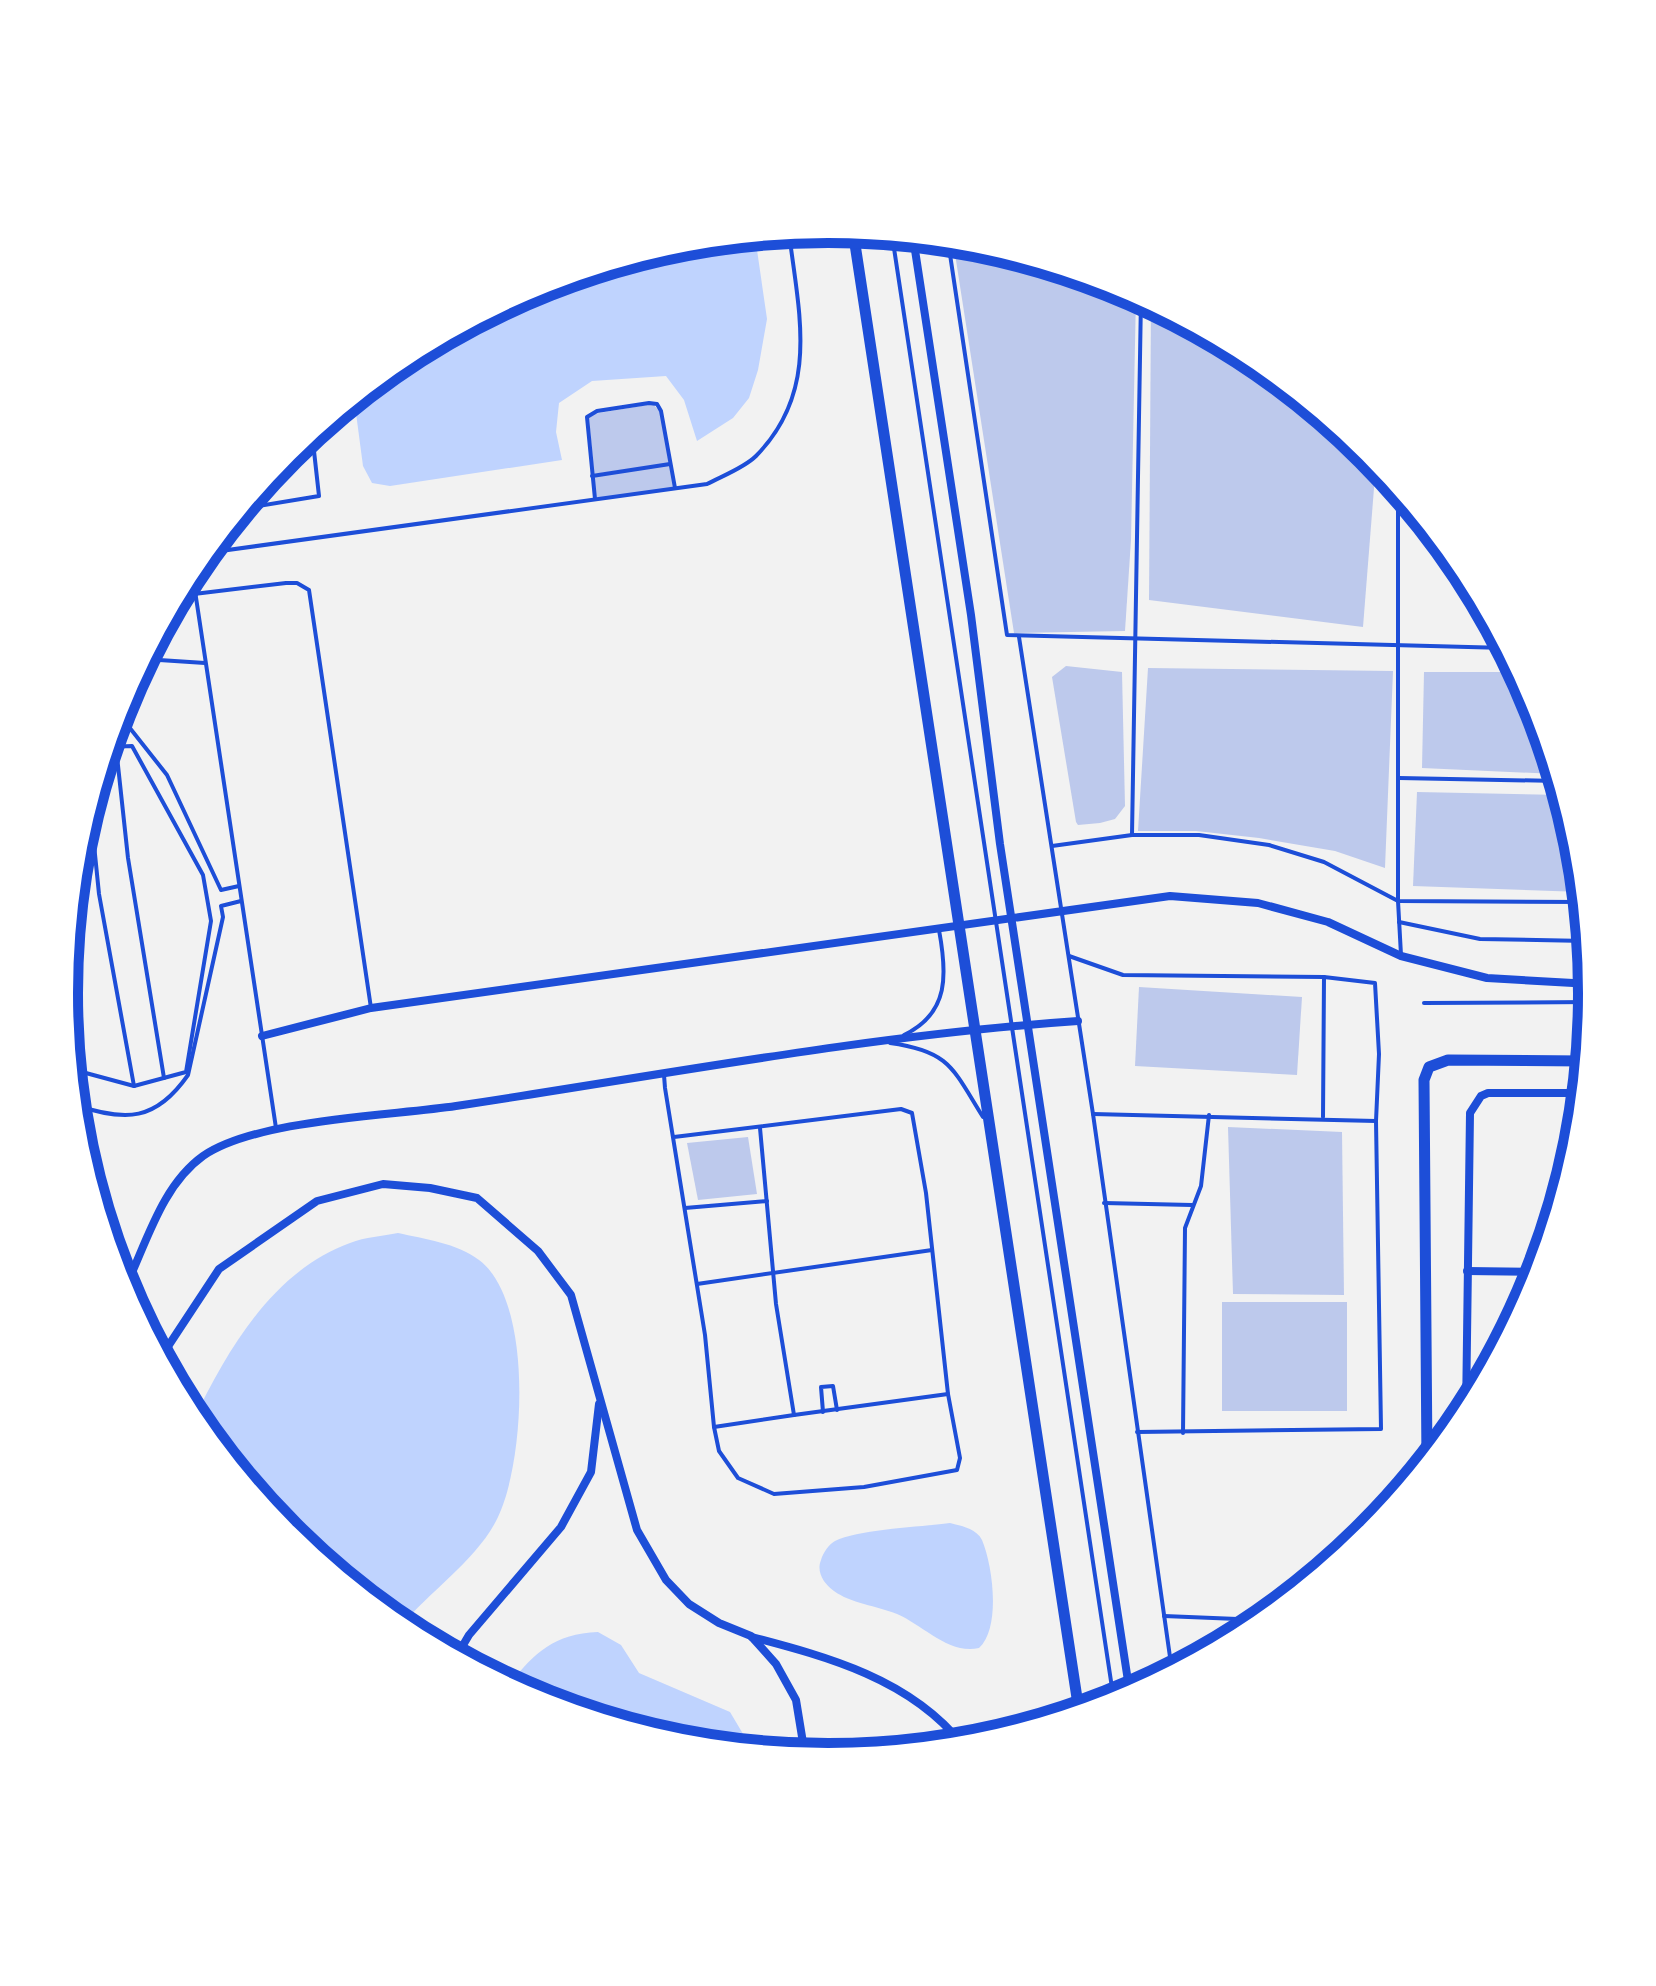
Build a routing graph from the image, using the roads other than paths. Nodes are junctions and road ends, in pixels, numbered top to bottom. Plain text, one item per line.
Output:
1 (855, 244) edge
2 (790, 245) edge
3 (894, 246) edge
4 (915, 248) edge
5 (950, 253) edge
6 (1141, 311) edge
7 (314, 448) edge
8 (670, 464) junction
9 (592, 476) junction
10 (675, 488) junction
11 (595, 499) junction
12 (258, 505) edge
13 (1398, 506) edge
14 (222, 551) edge
15 (194, 594) joint
16 (1019, 637) junction
17 (1135, 640) junction
18 (1400, 646) junction
19 (1494, 648) edge
20 (156, 660) edge
21 (205, 663) junction
22 (128, 725) edge
23 (120, 747) edge
24 (117, 756) edge
25 (1399, 778) junction
26 (1547, 781) edge
27 (1132, 835) junction
28 (94, 841) edge
29 (1052, 846) junction
30 (239, 886) junction
31 (241, 901) junction
32 (1398, 901) junction
33 (1573, 902) edge
34 (1399, 922) junction
35 (939, 930) junction
36 (1576, 941) edge
37 (1069, 956) junction
38 (1401, 956) junction
39 (1324, 977) junction
40 (1578, 983) edge
41 (1578, 1002) edge
42 (1424, 1003) dead end
43 (371, 1008) junction
44 (1078, 1021) junction
45 (1030, 1024) junction
46 (1012, 1025) junction
47 (973, 1028) junction
48 (262, 1036) junction
49 (888, 1042) junction
50 (1574, 1061) edge
51 (82, 1072) edge
52 (664, 1075) junction
53 (164, 1078) junction
54 (134, 1086) junction
55 (1572, 1093) edge
56 (87, 1108) edge
57 (1093, 1114) junction
58 (1209, 1115) junction
59 (1323, 1117) junction
60 (1376, 1121) junction
61 (990, 1127) junction
62 (276, 1128) junction
63 (760, 1128) junction
64 (674, 1137) junction
65 (767, 1201) junction
66 (1104, 1203) junction
67 (1192, 1205) junction
68 (685, 1208) junction
69 (932, 1250) junction
70 (131, 1270) edge
71 (1467, 1271) junction
72 (1524, 1272) edge
73 (773, 1273) junction
74 (697, 1284) junction
75 (167, 1348) edge
76 (1466, 1387) edge
77 (948, 1394) junction
78 (599, 1399) junction
79 (837, 1410) junction
80 (823, 1412) junction
81 (794, 1415) junction
82 (714, 1427) junction
83 (1137, 1432) junction
84 (1183, 1433) junction
85 (1427, 1445) edge
86 (1164, 1616) junction
87 (1242, 1619) edge
88 (751, 1636) junction
89 (462, 1648) edge
90 (1170, 1660) edge
91 (1128, 1680) edge
92 (1112, 1687) edge
93 (1077, 1700) edge
94 (953, 1733) edge
95 (803, 1742) edge

1 - 47 street
2 - 10 lane
3 - 46 lane
4 - 45 street
5 - 16 lane
6 - 17 lane
7 - 12 lane
8 - 9 lane
8 - 9 lane
8 - 10 lane
9 - 11 lane
10 - 11 lane
11 - 14 lane
13 - 18 lane
15 - 21 lane
15 - 43 lane
16 - 17 lane
16 - 29 lane
17 - 18 lane
17 - 27 lane
18 - 19 lane
18 - 25 lane
20 - 21 lane
21 - 30 lane
22 - 30 lane
23 - 53 lane
24 - 53 lane
25 - 26 lane
25 - 32 lane
27 - 29 lane
27 - 32 lane
28 - 54 lane
29 - 37 lane
30 - 31 lane
31 - 48 lane
31 - 56 lane
32 - 33 lane
32 - 34 lane
34 - 36 lane
34 - 38 lane
35 - 38 street
35 - 43 street
35 - 49 lane
37 - 39 lane
37 - 44 lane
38 - 40 street
39 - 59 lane
39 - 60 lane
41 - 42 lane
43 - 48 street
44 - 45 street
44 - 57 lane
45 - 46 street
45 - 91 street
46 - 47 street
46 - 92 lane
47 - 49 street
47 - 61 street
48 - 62 lane
49 - 52 street
49 - 61 lane
50 - 85 street
51 - 54 lane
52 - 62 street
52 - 64 lane
53 - 54 lane
55 - 71 street
57 - 58 lane
57 - 66 lane
58 - 59 lane
58 - 67 lane
59 - 60 lane
60 - 84 lane
61 - 93 street
62 - 70 street
63 - 64 lane
63 - 65 lane
63 - 69 lane
64 - 68 lane
65 - 68 lane
65 - 73 lane
66 - 67 lane
66 - 83 lane
67 - 84 lane
68 - 74 lane
69 - 73 lane
69 - 77 lane
71 - 72 street
71 - 76 street
73 - 74 lane
73 - 81 lane
74 - 82 lane
75 - 78 street
77 - 79 lane
77 - 82 lane
78 - 88 street
78 - 89 street
79 - 80 lane
79 - 80 lane
80 - 81 lane
81 - 82 lane
83 - 84 lane
83 - 86 lane
86 - 87 lane
86 - 90 lane
88 - 94 street
88 - 95 street

